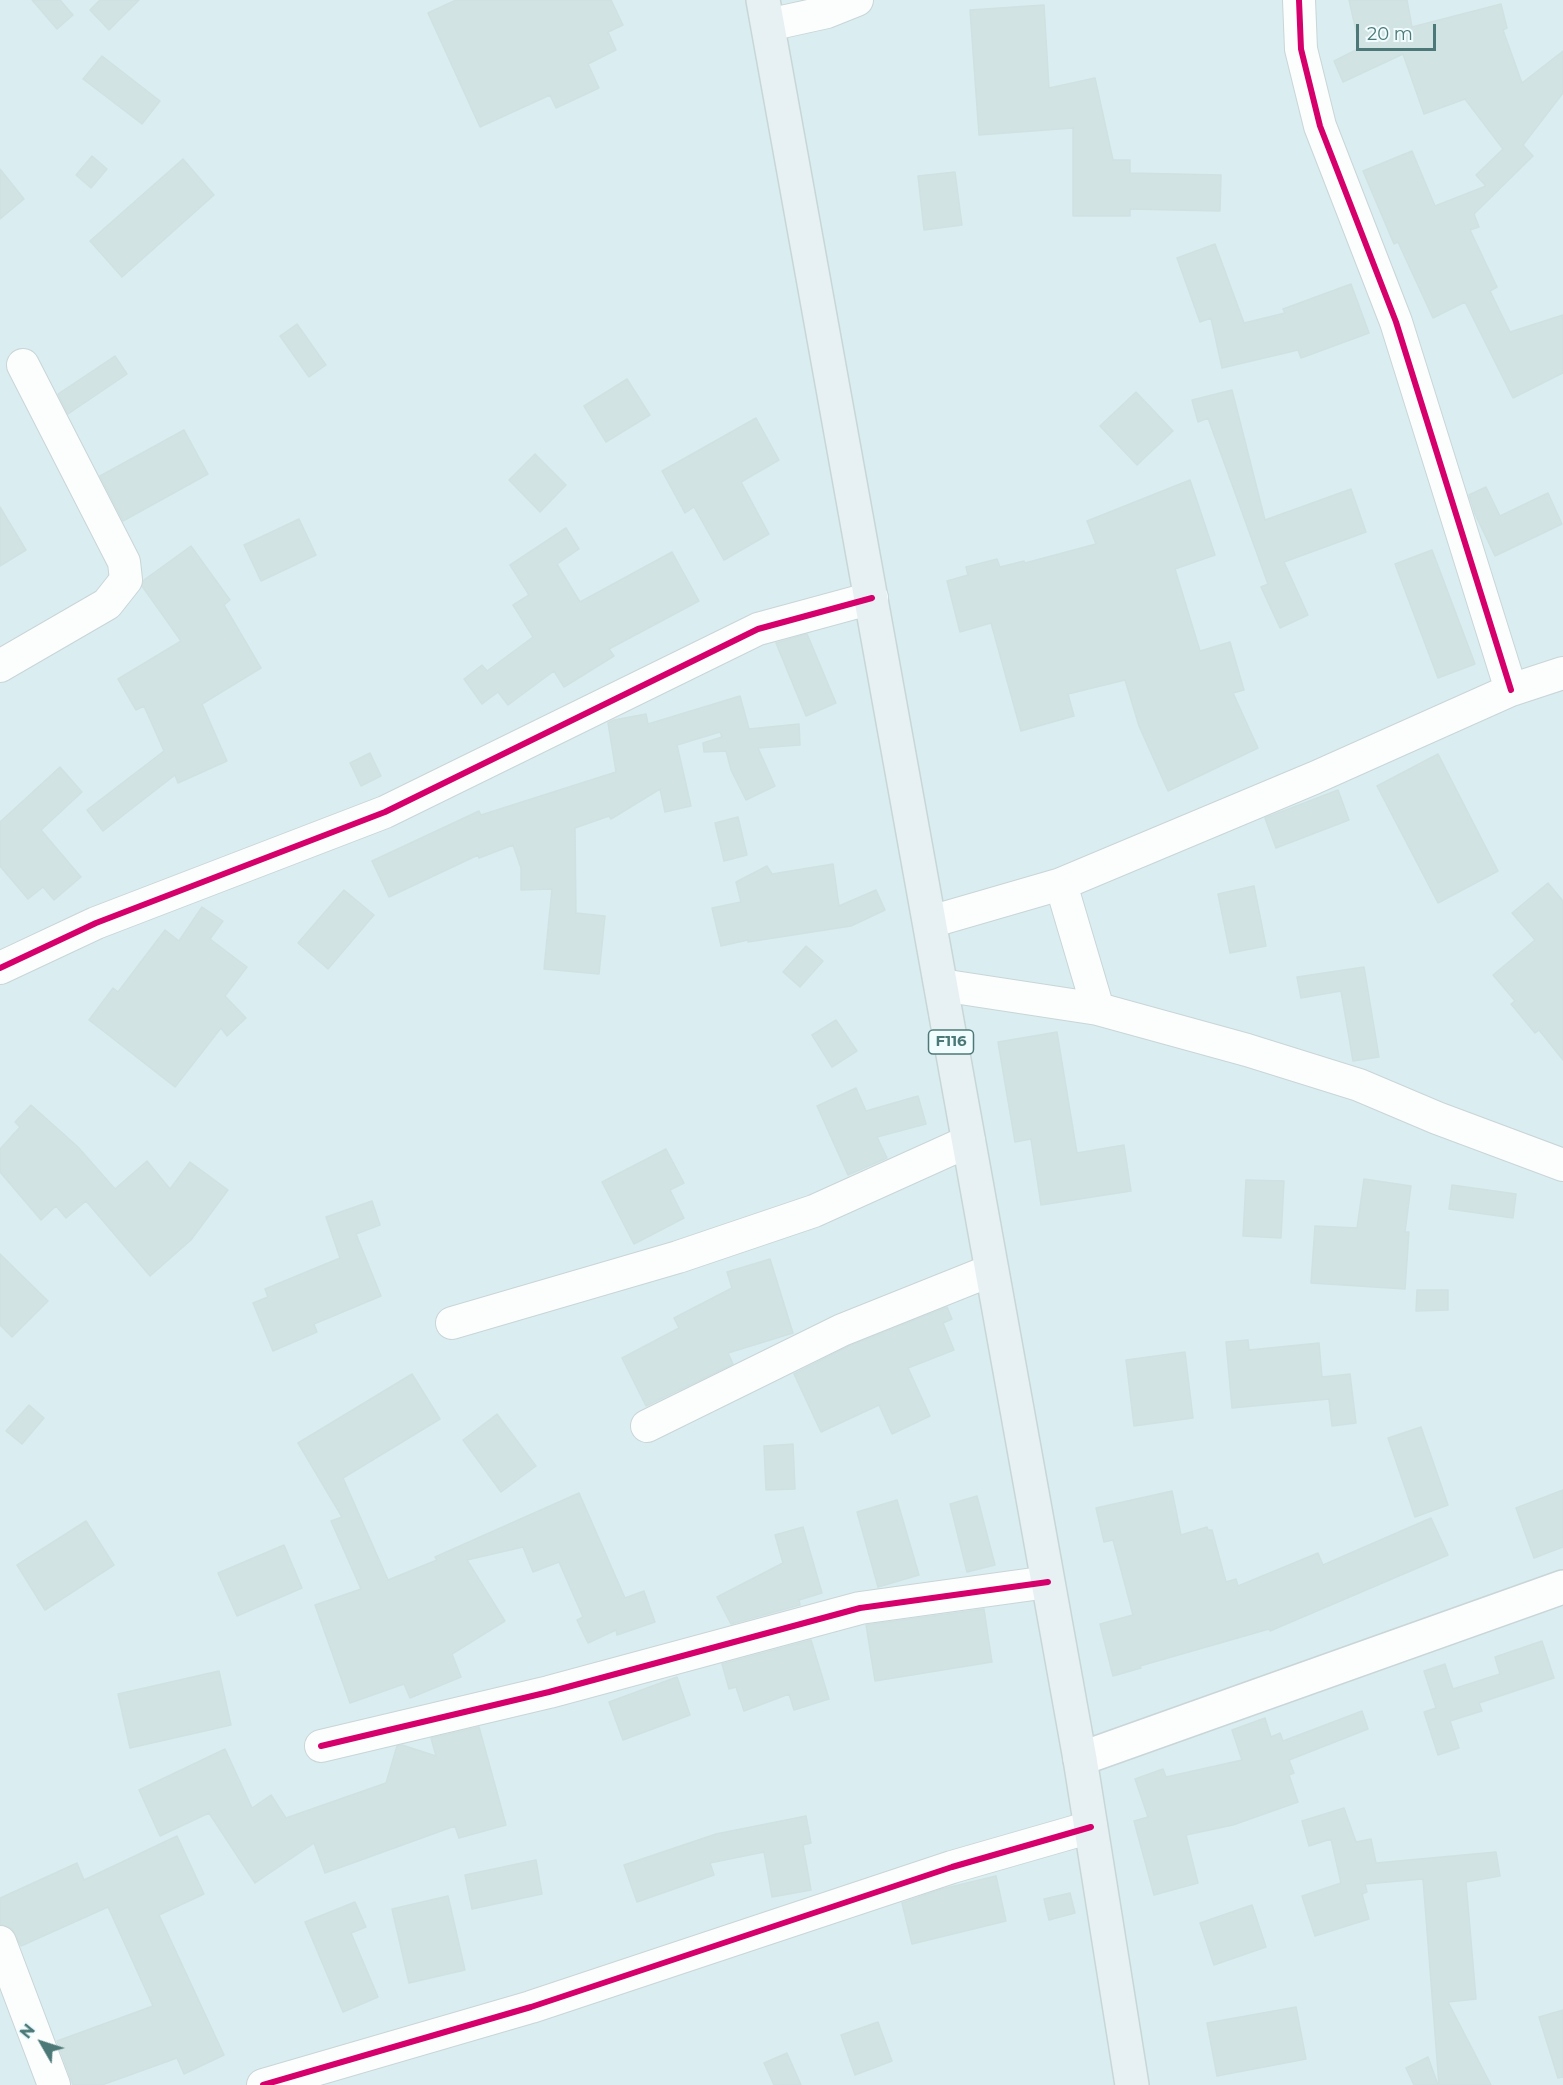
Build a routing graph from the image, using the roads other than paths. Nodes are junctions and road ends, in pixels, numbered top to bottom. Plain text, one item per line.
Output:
1 (857, 0) edge
2 (1299, 0) edge
3 (766, 12) edge
4 (23, 365) dead end
5 (872, 598) junction
6 (0, 666) edge
7 (1563, 673) edge
8 (1511, 690) junction
9 (1062, 884) junction
10 (930, 922) junction
11 (0, 968) edge
12 (941, 985) junction
13 (1098, 1009) junction
14 (969, 1141) junction
15 (1563, 1165) edge
16 (992, 1270) junction
17 (452, 1323) dead end
18 (647, 1426) dead end
19 (1048, 1582) junction
20 (1563, 1587) edge
21 (321, 1746) dead end
22 (1080, 1759) junction
23 (1091, 1827) junction
24 (0, 1942) edge
25 (54, 2085) edge
26 (263, 2085) edge
27 (1132, 2085) edge

1 - 3 street
2 - 8 street
3 - 5 main road, F116
4 - 6 street
5 - 10 main road, F116
5 - 11 street
7 - 8 street
8 - 9 street
9 - 10 street
9 - 13 street
10 - 12 main road, F116
12 - 13 street
12 - 14 main road, F116
13 - 15 street
14 - 16 main road, F116
14 - 17 street
16 - 18 street
16 - 19 main road, F116
19 - 21 street
19 - 22 main road, F116
20 - 22 street
22 - 23 main road, F116
23 - 26 street
23 - 27 main road, F116
24 - 25 street

